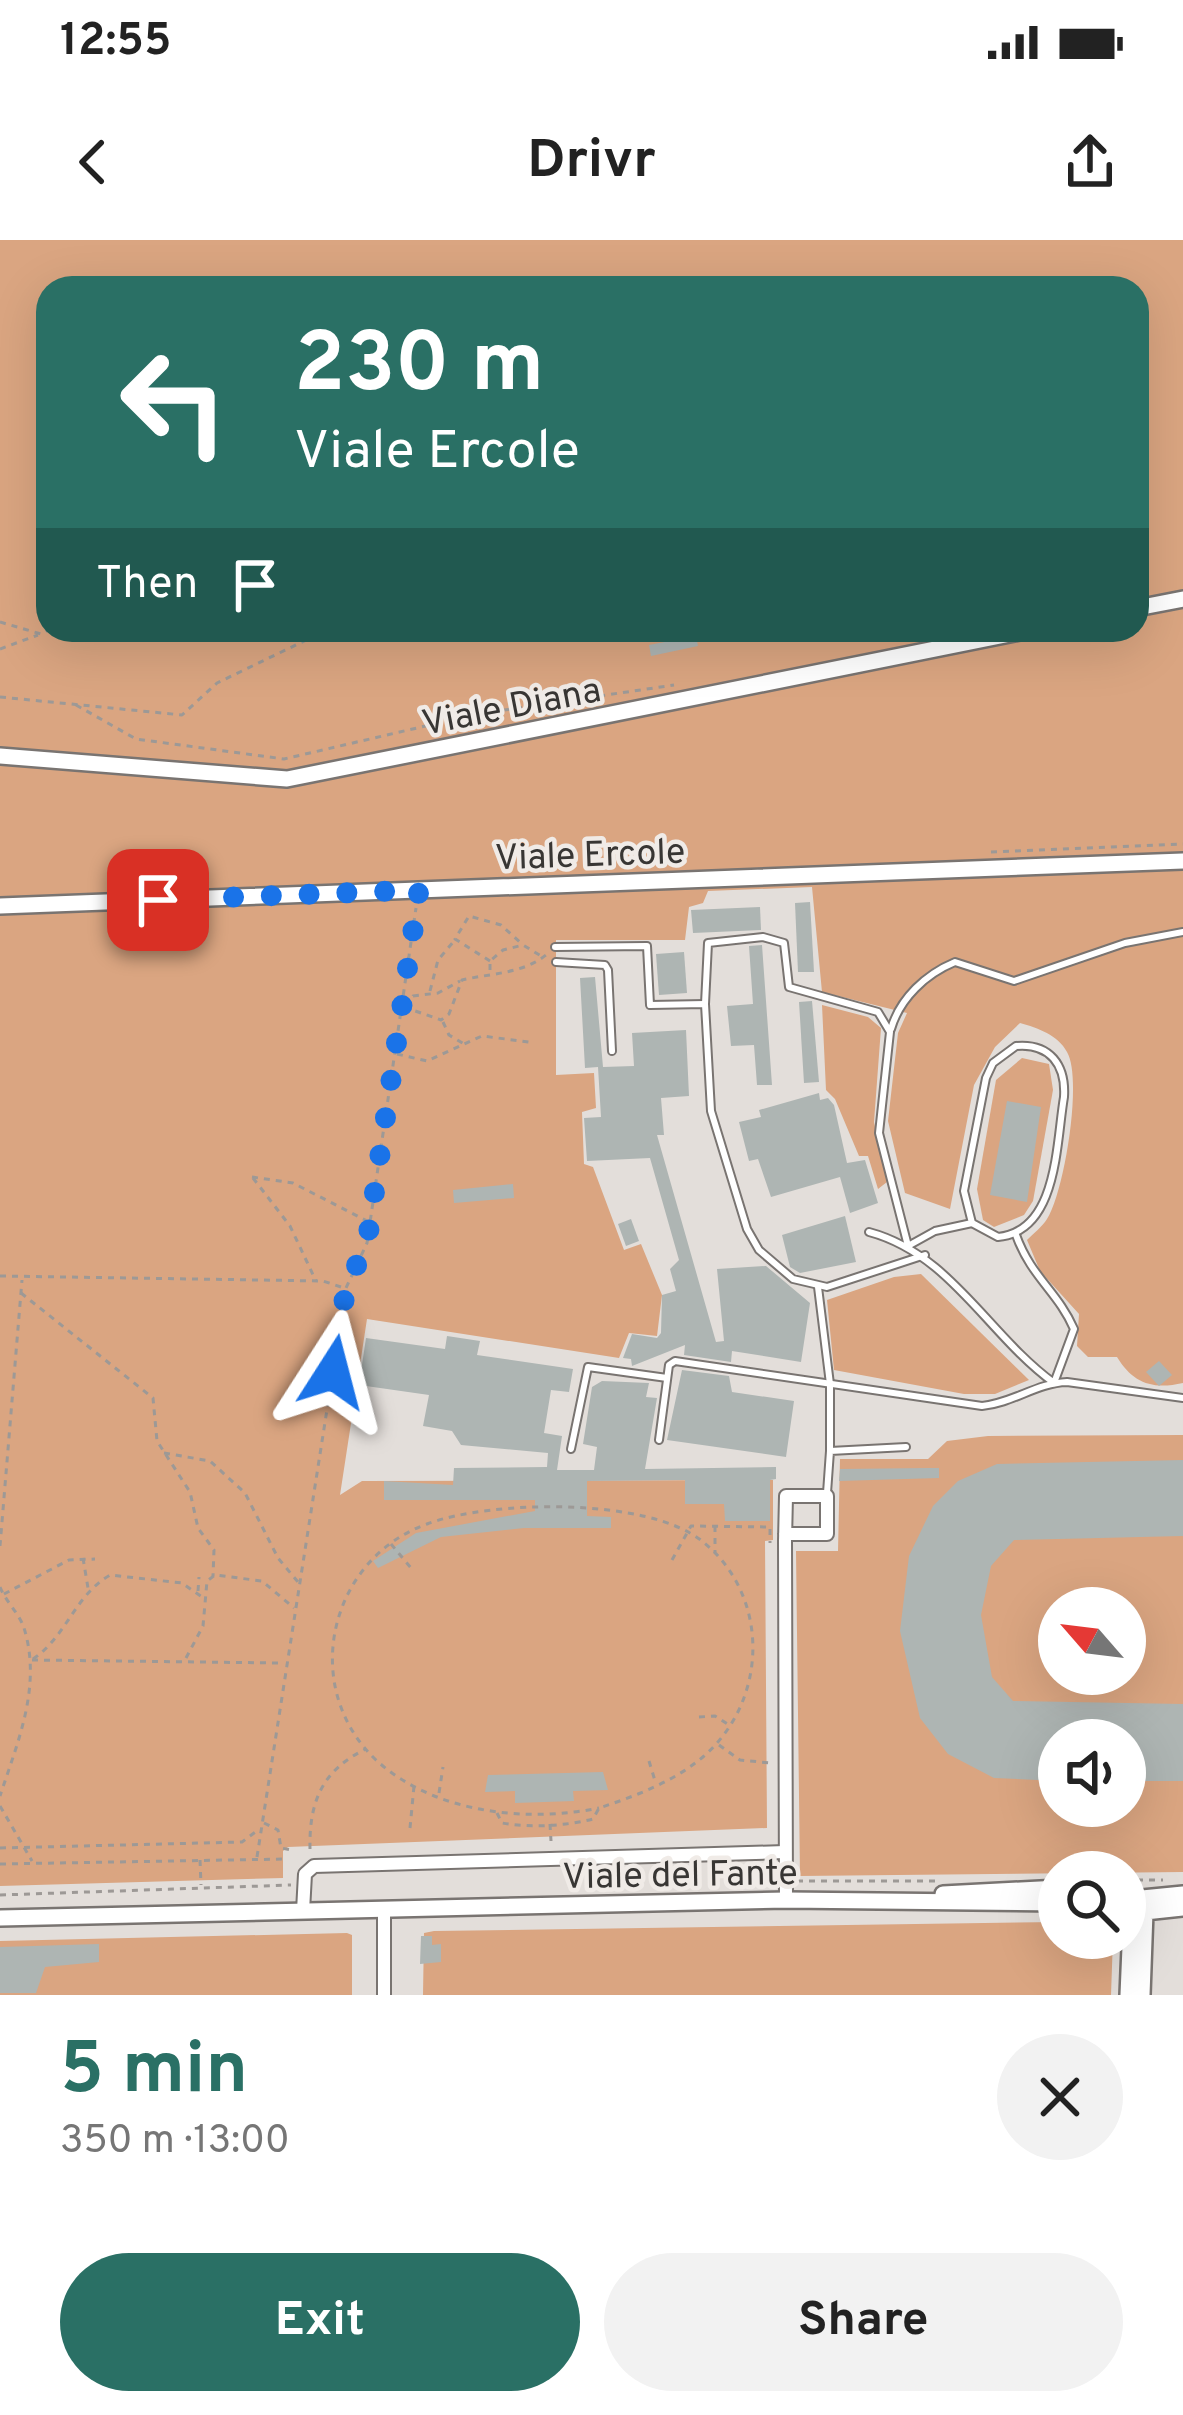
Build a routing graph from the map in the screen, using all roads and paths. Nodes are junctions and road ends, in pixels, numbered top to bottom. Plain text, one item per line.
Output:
1 (1183, 599) edge
2 (1149, 606) edge
3 (0, 622) edge
4 (36, 633) edge
5 (36, 636) edge
6 (302, 642) edge
7 (970, 642) edge
8 (0, 649) edge
9 (678, 684) dead end
10 (673, 694) dead end
11 (0, 697) edge
12 (650, 698) dead end
13 (76, 705) junction
14 (0, 756) edge
15 (1183, 861) edge
16 (419, 890) junction
17 (0, 906) edge
18 (1183, 932) edge
19 (454, 939) junction
20 (524, 945) junction
21 (555, 946) joint
22 (543, 957) junction
23 (490, 961) junction
24 (556, 962) dead end
25 (490, 972) junction
26 (462, 980) junction
27 (430, 993) junction
28 (705, 1004) junction
29 (405, 1007) junction
30 (440, 1020) junction
31 (890, 1032) junction
32 (529, 1042) dead end
33 (466, 1044) junction
34 (612, 1051) dead end
35 (395, 1054) junction
36 (370, 1223) junction
37 (972, 1223) junction
38 (869, 1232) dead end
39 (1016, 1235) junction
40 (908, 1246) junction
41 (926, 1255) junction
42 (0, 1276) edge
43 (22, 1278) junction
44 (316, 1281) junction
45 (818, 1287) junction
46 (346, 1288) junction
47 (20, 1293) junction
48 (667, 1378) junction
49 (1054, 1383) junction
50 (830, 1384) junction
51 (1183, 1398) edge
52 (659, 1440) dead end
53 (906, 1447) dead end
54 (571, 1449) dead end
55 (830, 1451) junction
56 (162, 1453) junction
57 (827, 1496) junction
58 (715, 1526) junction
59 (687, 1532) junction
60 (785, 1534) junction
61 (390, 1542) junction
62 (770, 1543) dead end
63 (0, 1546) edge
64 (715, 1553) junction
65 (83, 1558) junction
66 (95, 1559) dead end
67 (672, 1560) dead end
68 (411, 1568) dead end
69 (199, 1576) dead end
70 (214, 1576) junction
71 (300, 1583) junction
72 (0, 1587) edge
73 (88, 1590) junction
74 (3, 1594) edge
75 (200, 1594) junction
76 (296, 1609) junction
77 (32, 1660) junction
78 (184, 1661) junction
79 (285, 1663) junction
80 (699, 1717) dead end
81 (730, 1726) junction
82 (718, 1743) junction
83 (366, 1749) junction
84 (650, 1761) dead end
85 (772, 1763) dead end
86 (443, 1767) dead end
87 (415, 1784) junction
88 (656, 1786) junction
89 (438, 1794) junction
90 (0, 1796) edge
91 (0, 1805) edge
92 (599, 1808) junction
93 (497, 1813) junction
94 (261, 1824) junction
95 (409, 1824) dead end
96 (550, 1825) junction
97 (551, 1841) dead end
98 (23, 1847) junction
99 (0, 1848) edge
100 (310, 1849) dead end
101 (292, 1850) dead end
102 (785, 1852) junction
103 (256, 1857) junction
104 (200, 1858) junction
105 (286, 1859) dead end
106 (33, 1863) junction
107 (0, 1864) edge
108 (785, 1870) junction
109 (937, 1882) dead end
110 (304, 1883) junction
111 (201, 1885) dead end
112 (1038, 1893) edge
113 (1181, 1894) edge
114 (0, 1895) edge
115 (987, 1898) junction
116 (1146, 1898) edge
117 (1146, 1898) edge
118 (791, 1900) junction
119 (1038, 1904) edge
120 (384, 1909) junction
121 (303, 1910) junction
122 (0, 1918) edge
123 (1132, 1959) edge
124 (383, 1995) edge
125 (1135, 1995) edge

1 - 2 street
3 - 4 path
5 - 8 path
6 - 13 path
7 - 14 street, Viale Diana
9 - 13 path
10 - 12 path
11 - 13 path
15 - 16 street, Viale Ercole
16 - 17 street, Viale Ercole
16 - 29 path
18 - 31 lane
19 - 20 path
19 - 23 path
19 - 27 path
20 - 22 path
20 - 23 path
21 - 22 path
21 - 28 lane
22 - 25 path
23 - 25 path
24 - 34 lane
25 - 26 path
26 - 27 path
26 - 30 path
27 - 29 path
28 - 31 lane
28 - 45 lane
29 - 30 path
29 - 35 path
30 - 33 path
31 - 40 lane
32 - 33 path
33 - 35 path
35 - 36 path
36 - 44 path
36 - 46 path
37 - 39 lane
37 - 39 lane
37 - 40 lane
38 - 40 lane
39 - 49 lane
40 - 41 lane
41 - 45 lane
41 - 49 lane
42 - 43 path
43 - 44 path
43 - 47 path
44 - 46 path
45 - 50 lane
46 - 71 path
47 - 56 path
47 - 63 path
48 - 50 lane
48 - 52 lane
48 - 54 lane
49 - 50 lane
49 - 51 lane
50 - 55 lane
53 - 55 lane
55 - 57 lane
56 - 70 path
56 - 71 path
57 - 60 street
57 - 60 street
58 - 59 path
58 - 62 path
58 - 64 path
59 - 61 path
59 - 64 path
59 - 67 path
60 - 102 street
61 - 68 path
61 - 83 path
64 - 81 path
65 - 66 path
65 - 73 path
65 - 74 path
69 - 75 path
70 - 75 path
70 - 76 path
71 - 76 path
72 - 74 path
73 - 75 path
73 - 77 path
74 - 77 path
75 - 78 path
76 - 79 path
77 - 78 path
77 - 90 path
78 - 79 path
79 - 94 path
80 - 81 path
81 - 82 path
82 - 85 path
82 - 88 path
83 - 87 path
83 - 100 path
84 - 88 path
86 - 89 path
87 - 89 path
87 - 95 path
88 - 92 path
89 - 93 path
91 - 98 path
92 - 93 path
92 - 96 path
93 - 96 path
94 - 98 path
94 - 101 path
94 - 103 path
96 - 97 path
98 - 99 path
98 - 106 path
102 - 108 street
102 - 110 street, Viale del Fante
103 - 104 path
103 - 105 path
104 - 106 path
104 - 111 path
106 - 107 path
108 - 109 path
108 - 118 street
110 - 114 path
110 - 121 street
112 - 115 street
113 - 116 street
113 - 117 path
113 - 125 street
115 - 118 street, Viale del Fante
115 - 119 street
118 - 120 street, Viale del Fante
120 - 121 street, Viale del Fante
120 - 124 street
121 - 122 street, Viale del Fante
123 - 125 street

